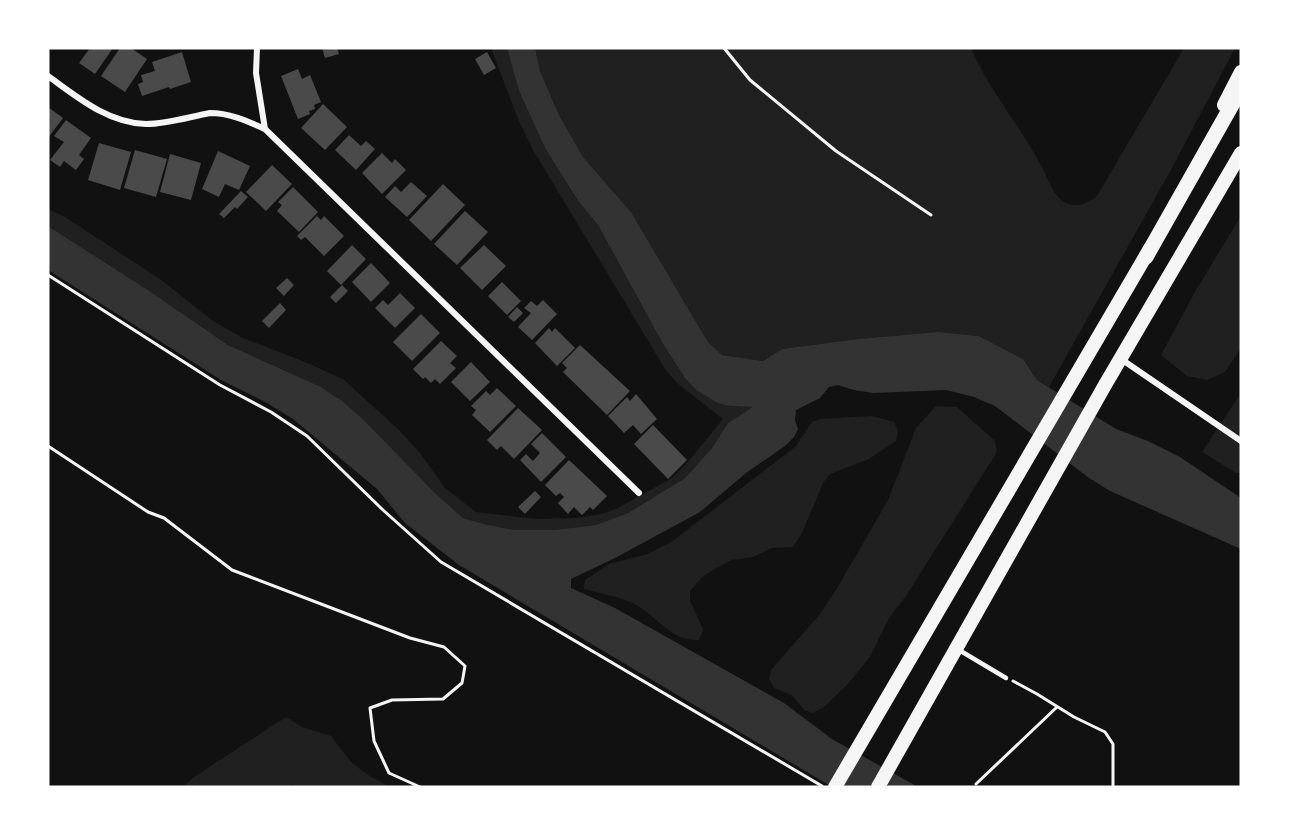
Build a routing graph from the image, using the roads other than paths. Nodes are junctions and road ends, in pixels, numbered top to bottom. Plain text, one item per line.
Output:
1 (257, 48) edge
2 (1241, 72) edge
3 (48, 76) edge
4 (1241, 89) edge
5 (265, 129) junction
6 (1241, 153) edge
7 (1146, 257) junction
8 (1120, 359) junction
9 (1241, 441) edge
10 (639, 493) dead end
11 (956, 649) junction
12 (1006, 678) road end
13 (835, 787) edge
14 (878, 787) edge

1 - 5 street
2 - 7 highway
3 - 5 street
4 - 7 highway
5 - 10 street
6 - 8 highway
7 - 13 highway
8 - 9 street
8 - 11 highway
11 - 12 lane
11 - 14 highway

